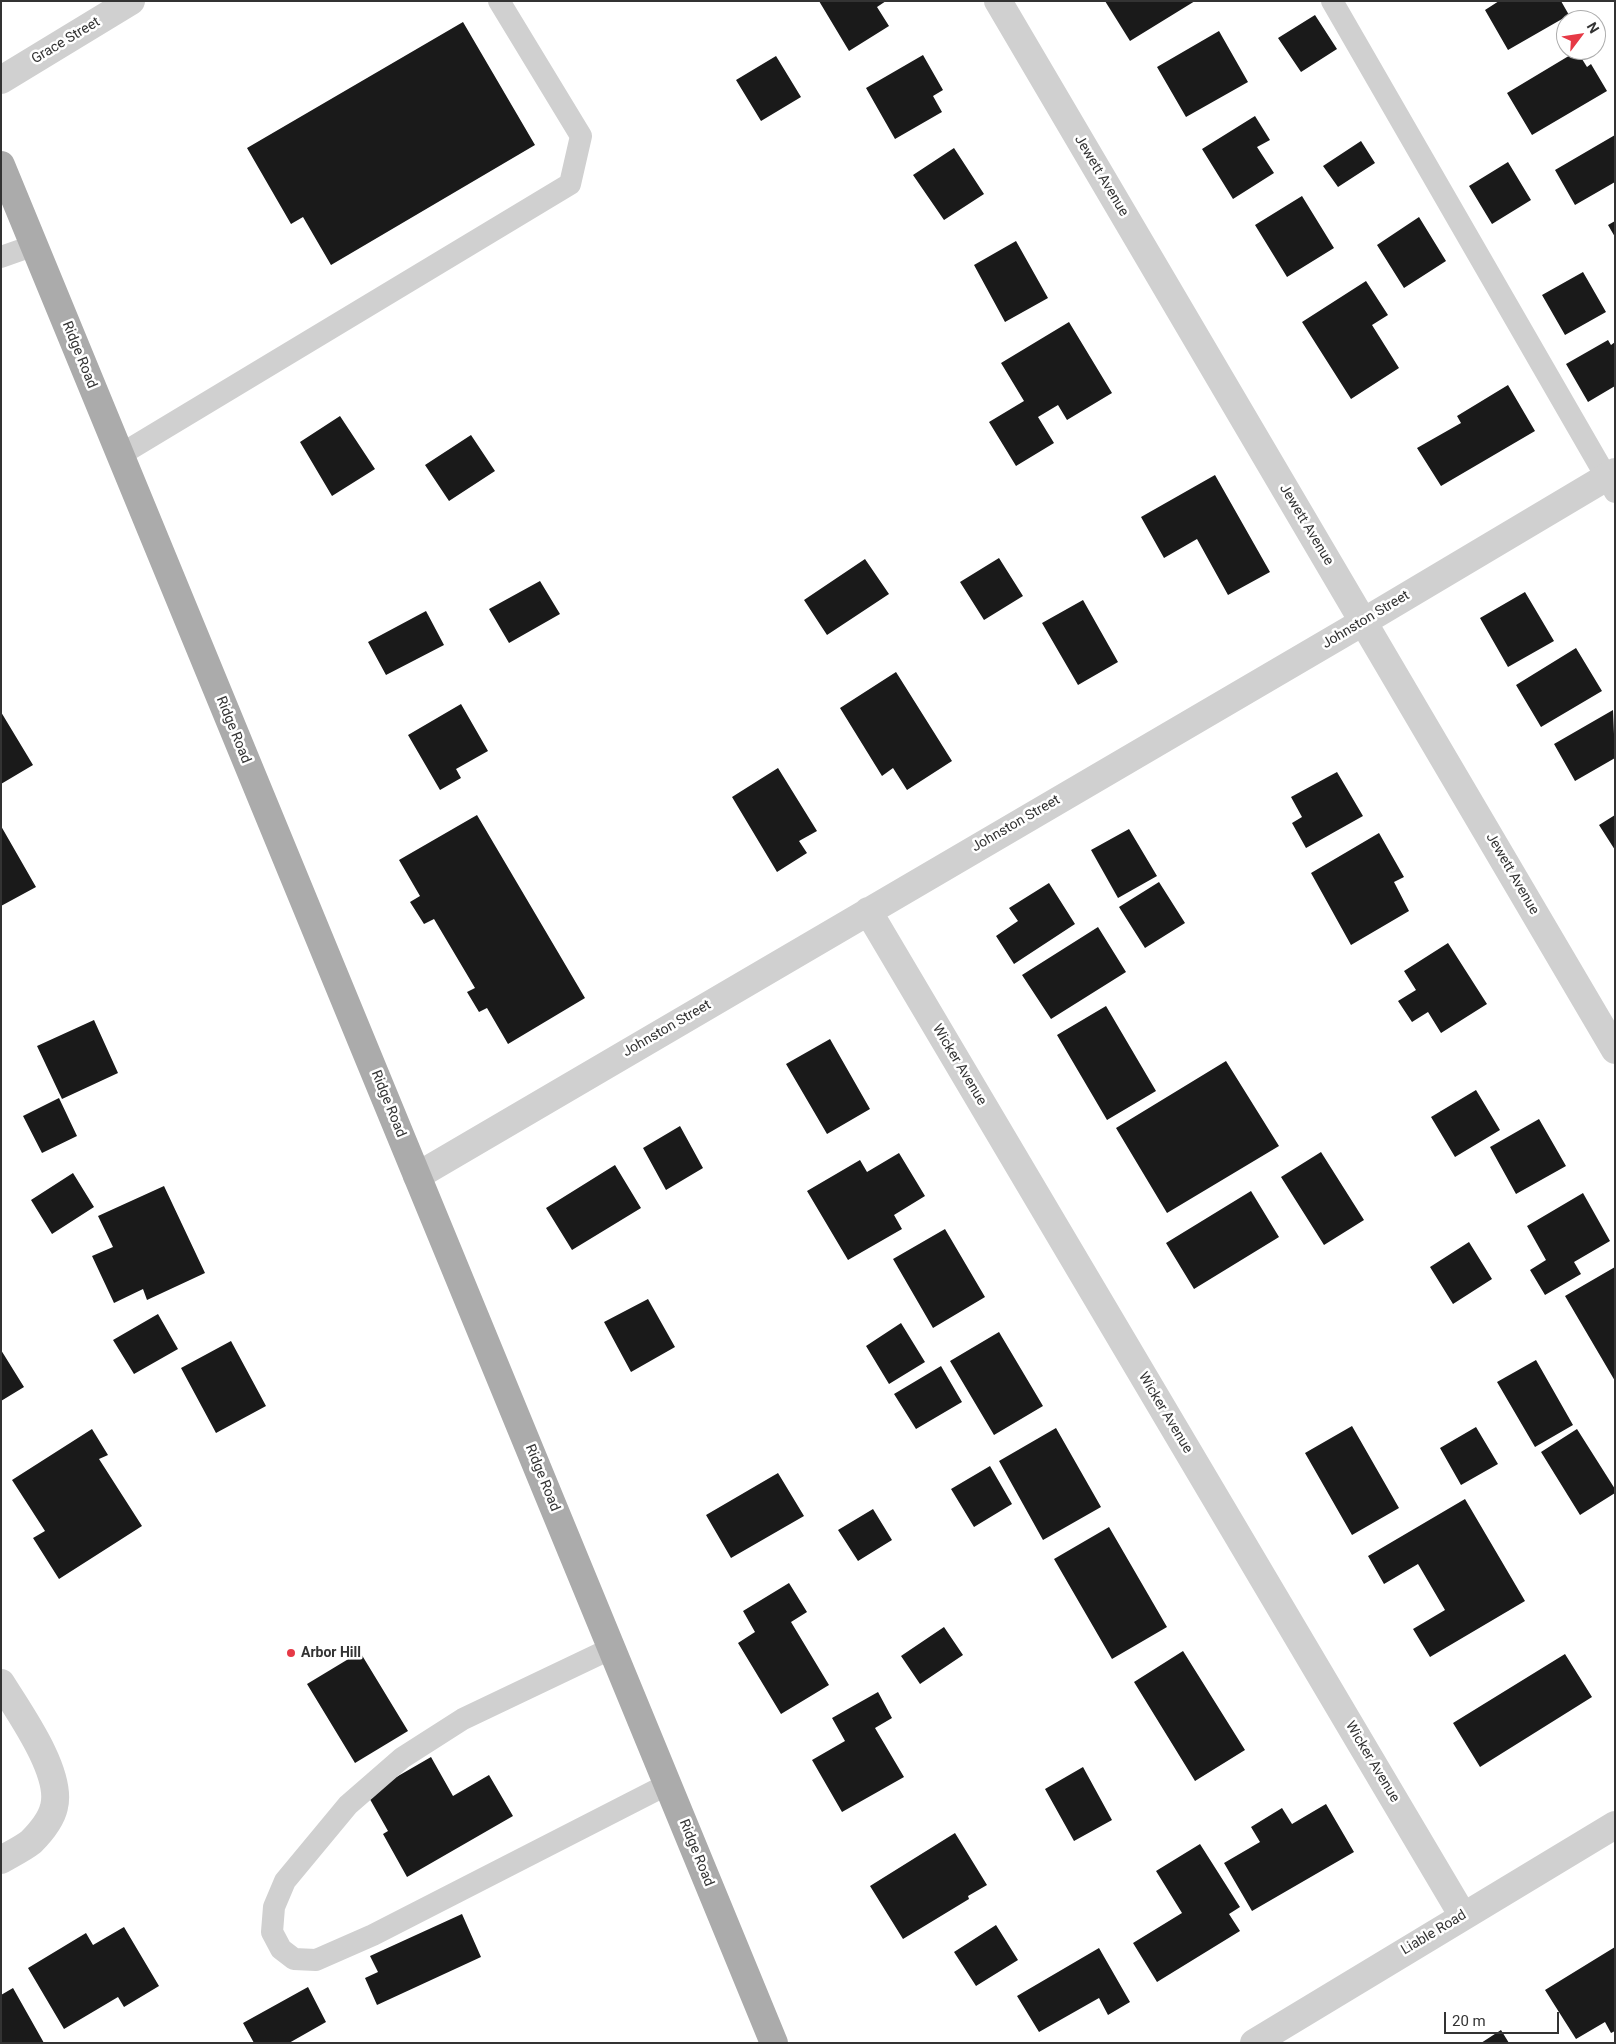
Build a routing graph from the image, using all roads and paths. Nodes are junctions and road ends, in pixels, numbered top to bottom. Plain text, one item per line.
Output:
1 (131, 1) edge
2 (499, 1) edge
3 (998, 1) edge
4 (1332, 1) edge
5 (1, 80) edge
6 (1, 165) edge
7 (34, 245) junction
8 (1, 256) edge
9 (120, 455) junction
10 (1612, 480) edge
11 (1363, 622) junction
12 (868, 911) junction
13 (1615, 1050) edge
14 (417, 1176) junction
15 (612, 1648) junction
16 (1, 1683) edge
17 (668, 1784) junction
18 (1615, 1825) edge
19 (1, 1860) edge
20 (1463, 1916) junction
21 (774, 2043) edge
22 (1254, 2043) edge

1 - 5 street, Grace Street
2 - 9 lane
3 - 11 street, Jewett Avenue
4 - 10 lane
6 - 7 main road, Ridge Road
7 - 8 lane
7 - 9 main road, Ridge Road
9 - 14 main road, Ridge Road
10 - 11 street, Johnston Street
11 - 12 street, Johnston Street
11 - 13 street, Jewett Avenue
12 - 14 street, Johnston Street
12 - 20 street, Wicker Avenue
14 - 15 main road, Ridge Road
15 - 17 main road, Ridge Road
15 - 17 lane
16 - 19 street
17 - 21 main road, Ridge Road
18 - 20 street, Liable Road
20 - 22 street, Liable Road

